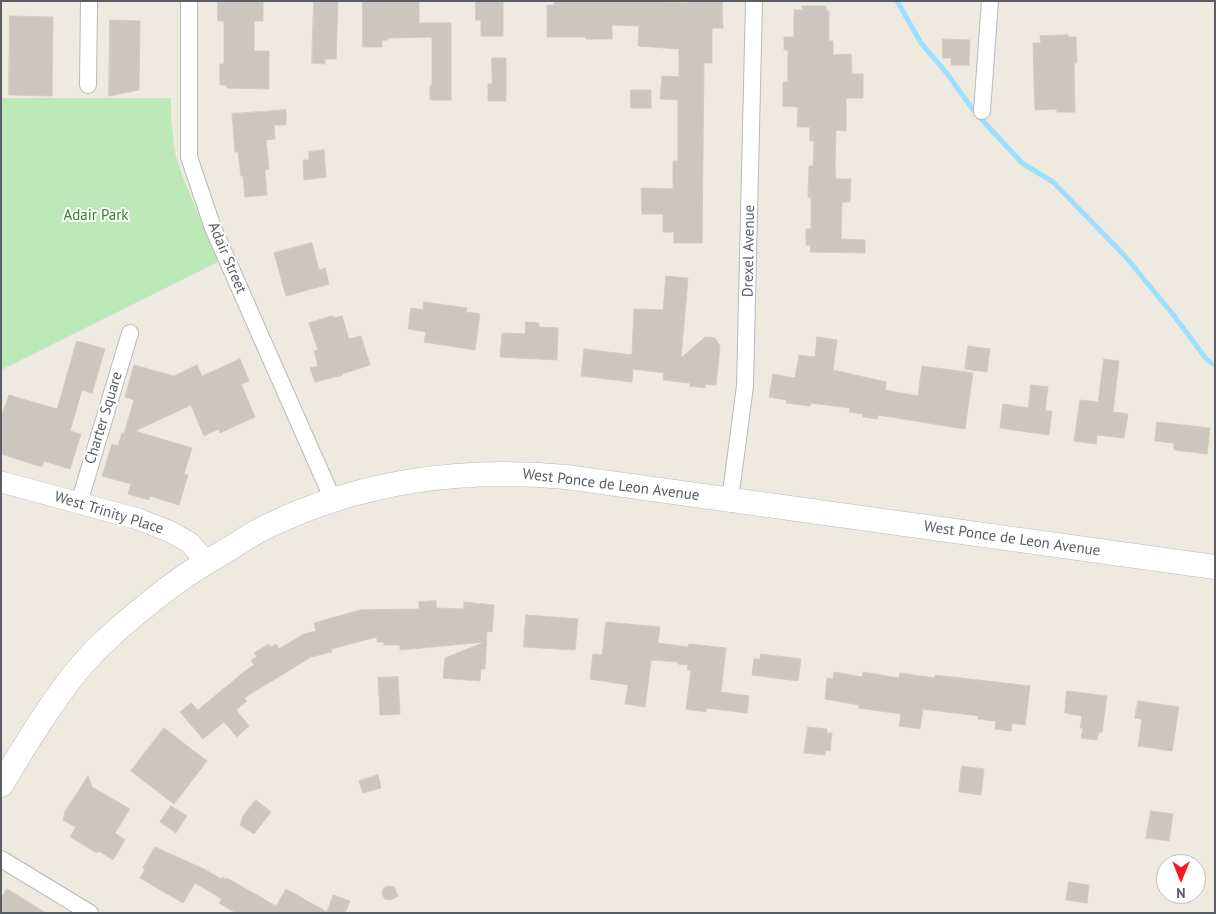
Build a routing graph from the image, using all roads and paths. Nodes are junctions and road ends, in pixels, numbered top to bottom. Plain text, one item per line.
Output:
1 (89, 1) edge
2 (189, 1) edge
3 (754, 1) edge
4 (990, 1) edge
5 (88, 84) dead end
6 (982, 111) dead end
7 (130, 333) dead end
8 (1, 482) edge
9 (333, 500) junction
10 (730, 500) junction
11 (79, 503) junction
12 (206, 562) junction
13 (1215, 567) edge
14 (1, 785) edge
15 (1, 859) edge
16 (90, 913) edge

1 - 5 street
2 - 9 street, Adair Street
3 - 10 street, Drexel Avenue
4 - 6 street
7 - 11 street, Charter Square
8 - 11 street, West Trinity Place
9 - 10 main road, West Ponce de Leon Avenue
9 - 12 main road, West Ponce de Leon Avenue
10 - 13 main road, West Ponce de Leon Avenue
11 - 12 street, West Trinity Place
12 - 14 main road, West Ponce de Leon Avenue
15 - 16 street

